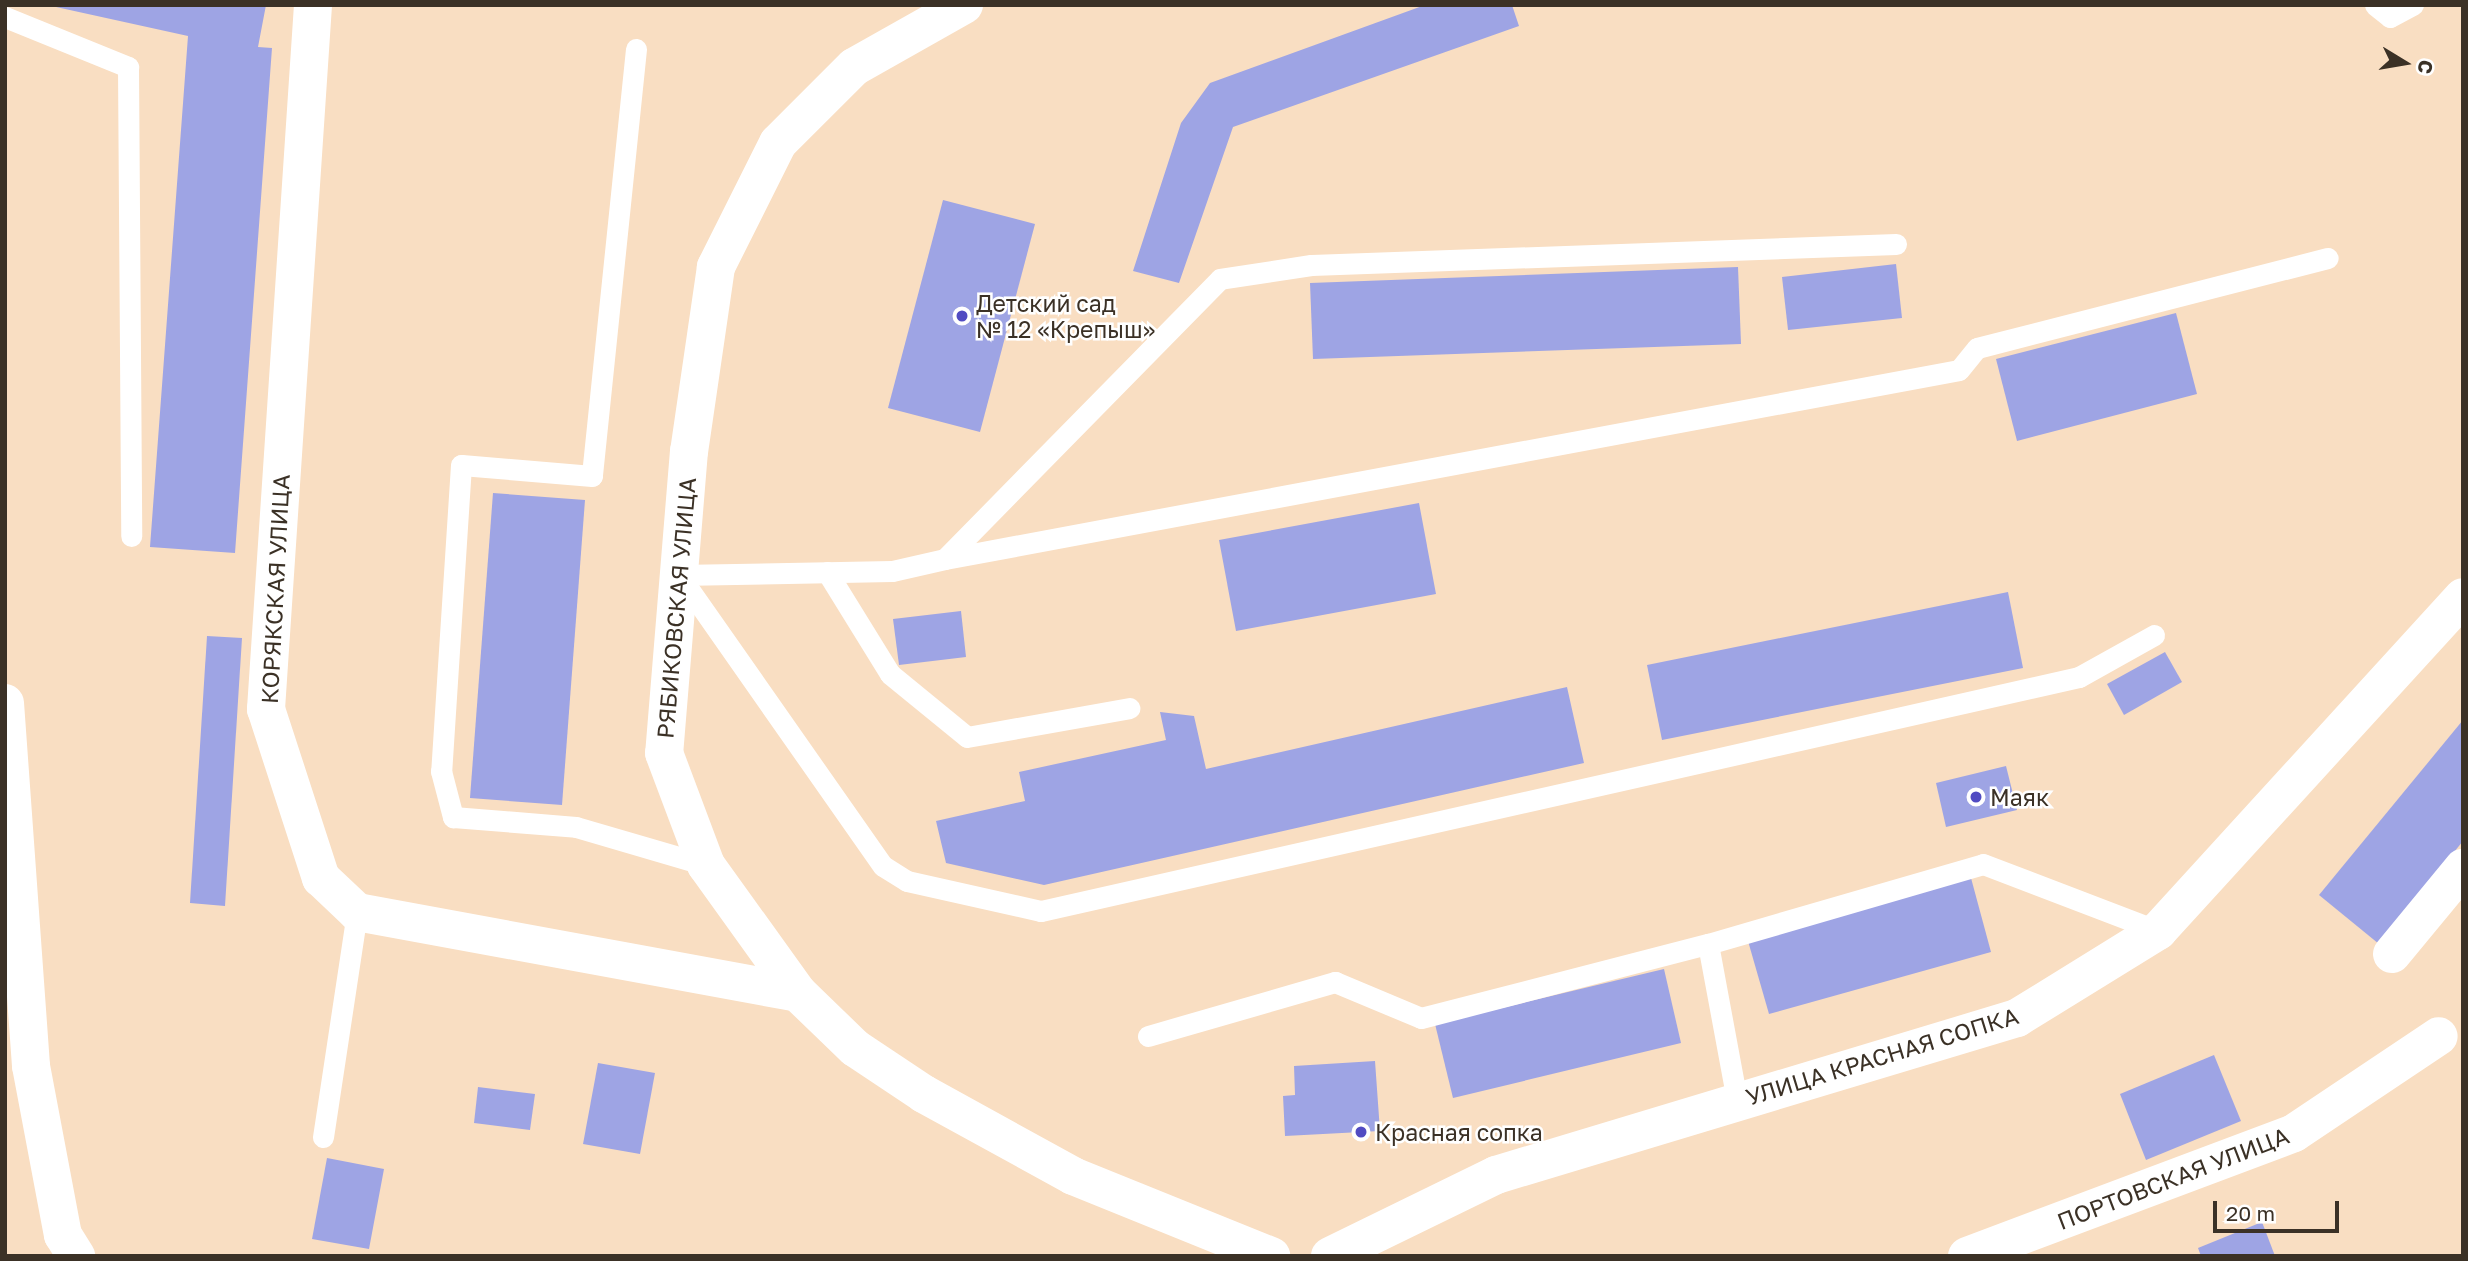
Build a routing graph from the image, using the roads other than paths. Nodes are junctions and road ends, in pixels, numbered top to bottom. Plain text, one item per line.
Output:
1 (313, 5) edge
2 (964, 5) edge
3 (2375, 5) edge
4 (2413, 5) edge
5 (5, 17) edge
6 (636, 49) dead end
7 (1896, 244) dead end
8 (2328, 258) dead end
9 (131, 536) dead end
10 (945, 559) junction
11 (827, 572) junction
12 (679, 575) junction
13 (2463, 597) edge
14 (2154, 635) dead end
15 (5, 703) edge
16 (1129, 708) dead end
17 (706, 865) junction
18 (2463, 869) edge
19 (358, 912) junction
20 (2158, 930) junction
21 (1708, 944) junction
22 (2392, 954) dead end
23 (798, 993) junction
24 (2439, 1035) dead end
25 (1148, 1036) dead end
26 (1737, 1101) junction
27 (323, 1137) dead end
28 (76, 1256) edge
29 (1270, 1256) edge
30 (1330, 1256) edge
31 (1967, 1256) edge

1 - 19 street, КОРЯКСКАЯ УЛИЦА
2 - 12 street, РЯБИКОВСКАЯ УЛИЦА
3 - 4 lane
5 - 9 lane
6 - 17 lane
7 - 10 lane
8 - 10 lane
10 - 11 lane
11 - 12 lane
11 - 16 lane
12 - 14 lane
12 - 17 street, РЯБИКОВСКАЯ УЛИЦА
13 - 20 street, УЛИЦА КРАСНАЯ СОПКА
15 - 28 street
17 - 23 street, РЯБИКОВСКАЯ УЛИЦА
18 - 22 street
19 - 23 street
19 - 27 lane
20 - 21 lane
20 - 26 street, УЛИЦА КРАСНАЯ СОПКА
21 - 25 lane
21 - 26 lane
23 - 29 street, РЯБИКОВСКАЯ УЛИЦА
24 - 31 street, ПОРТОВСКАЯ УЛИЦА
26 - 30 street, УЛИЦА КРАСНАЯ СОПКА

